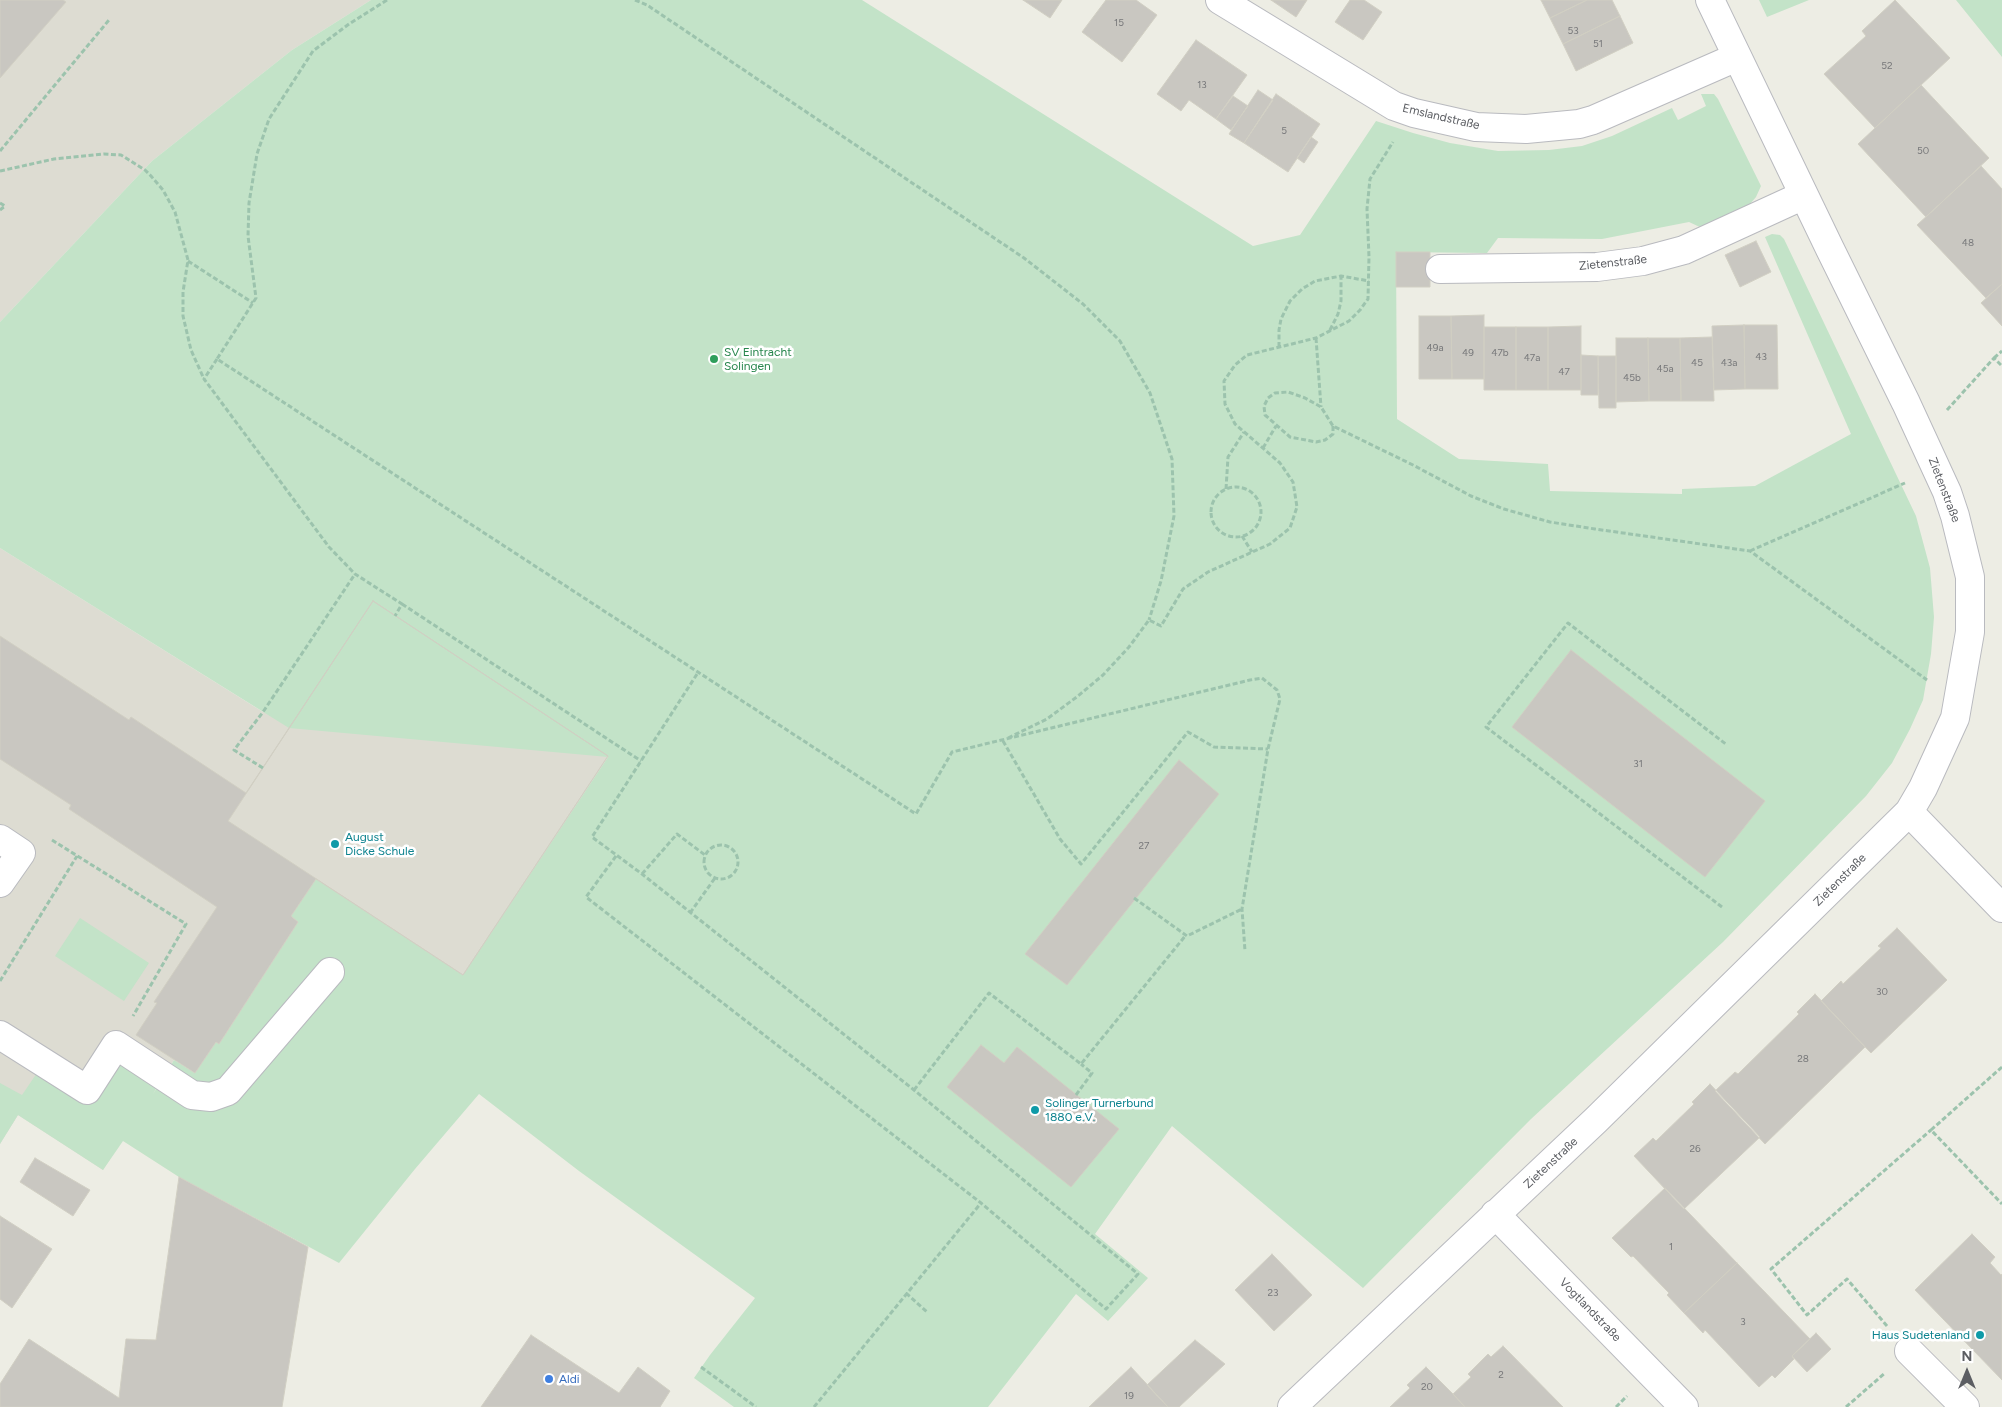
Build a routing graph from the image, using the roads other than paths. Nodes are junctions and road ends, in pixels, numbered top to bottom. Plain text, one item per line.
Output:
1 (1220, 0) edge
2 (1710, 0) edge
3 (1737, 57) junction
4 (1804, 195) junction
5 (1440, 269) dead end
6 (1908, 812) junction
7 (0, 840) edge
8 (0, 883) edge
9 (2002, 908) edge
10 (330, 972) dead end
11 (0, 1035) edge
12 (1495, 1214) junction
13 (1909, 1351) road end
14 (1674, 1404) edge
15 (1292, 1407) edge
16 (1966, 1407) edge

1 - 3 street, Emslandstraße
2 - 3 street, Zietenstraße
3 - 4 street, Zietenstraße
4 - 5 street, Zietenstraße
4 - 6 street, Zietenstraße
6 - 9 street
6 - 12 street, Zietenstraße
7 - 8 street
10 - 11 street
12 - 14 street, Vogtlandstraße
12 - 15 street, Zietenstraße
13 - 16 street

